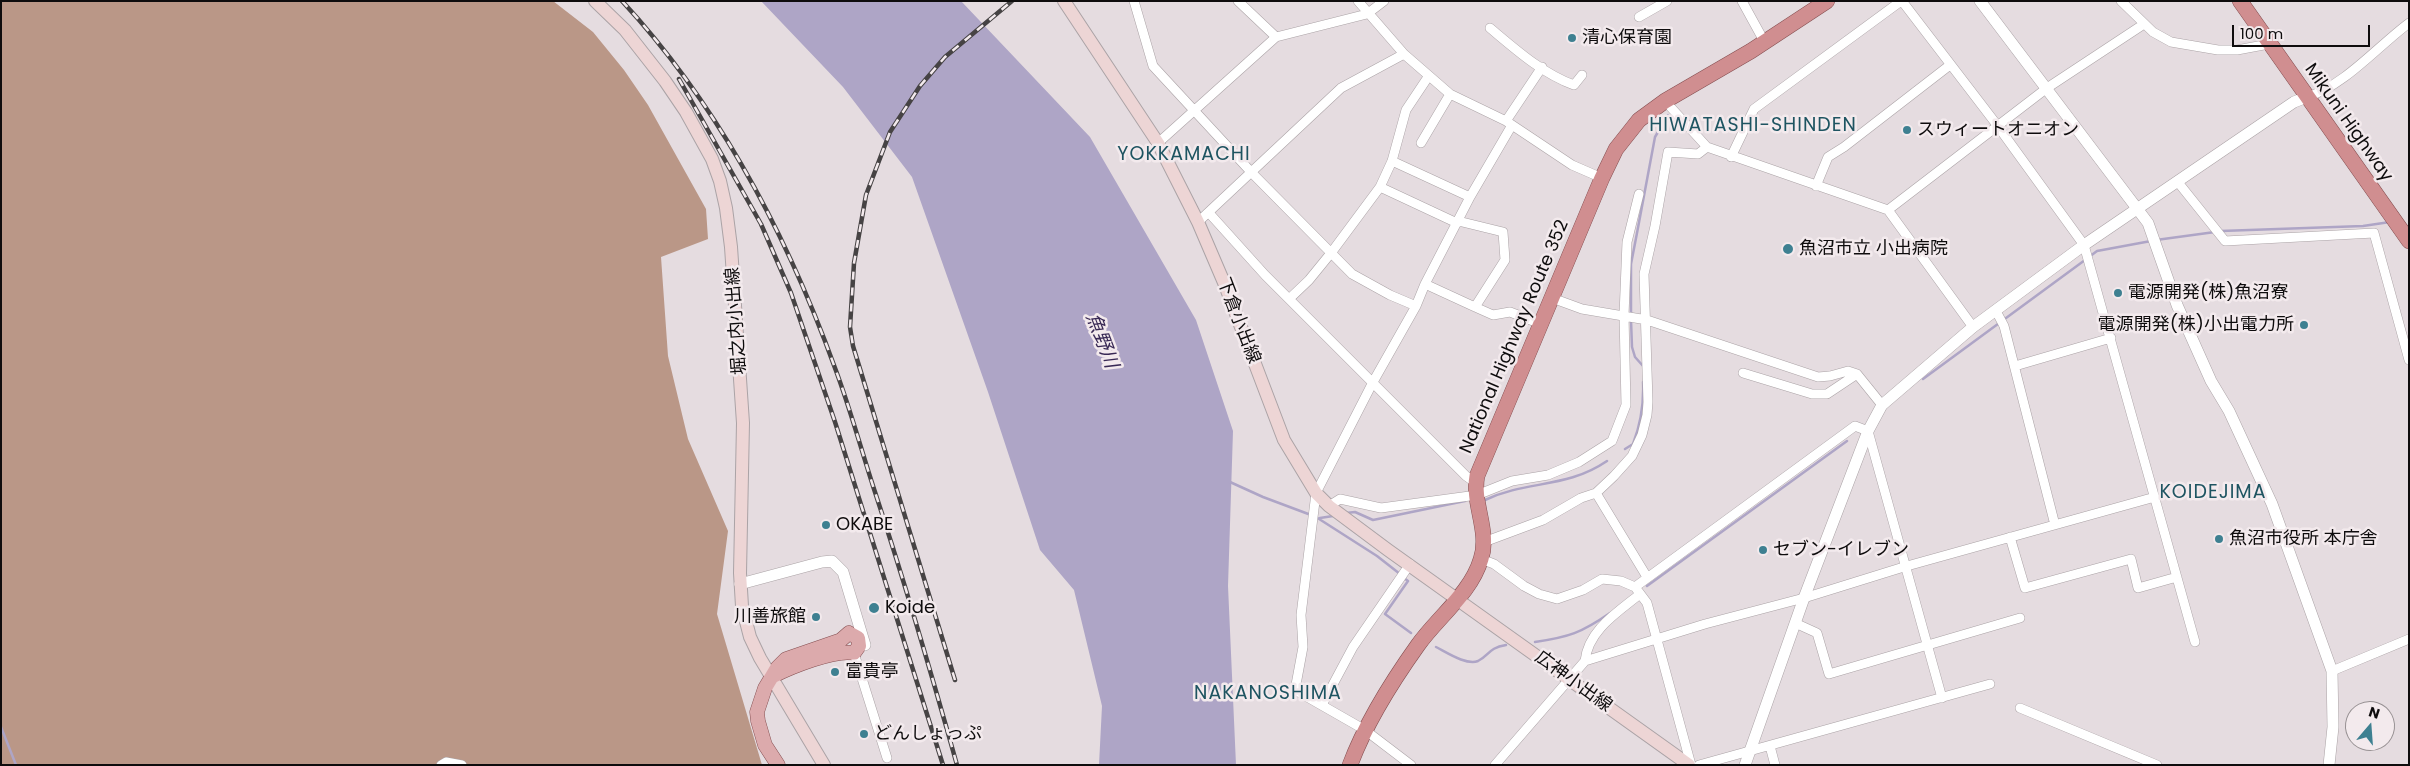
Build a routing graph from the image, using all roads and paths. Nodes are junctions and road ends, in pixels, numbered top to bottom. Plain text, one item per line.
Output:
1 (595, 1) edge
2 (1064, 1) edge
3 (1134, 1) edge
4 (1238, 1) edge
5 (1358, 1) edge
6 (1384, 1) edge
7 (1742, 1) edge
8 (1827, 1) edge
9 (1902, 1) edge
10 (1980, 1) edge
11 (2121, 1) edge
12 (2240, 1) edge
13 (1662, 2) edge
14 (1367, 14) junction
15 (1639, 16) dead end
16 (2409, 23) edge
17 (2144, 24) junction
18 (1490, 28) dead end
19 (1276, 37) junction
20 (1764, 41) junction
21 (2269, 44) junction
22 (1404, 54) junction
23 (1950, 65) junction
24 (1542, 68) junction
25 (1582, 75) dead end
26 (1428, 77) junction
27 (2047, 88) junction
28 (1450, 94) junction
29 (2307, 97) junction
30 (1665, 101) junction
31 (1194, 110) junction
32 (1509, 123) junction
33 (1997, 126) junction
34 (1158, 143) junction
35 (1421, 143) dead end
36 (1707, 147) junction
37 (1731, 156) junction
38 (1392, 161) junction
39 (1252, 173) junction
40 (1602, 178) junction
41 (2177, 181) junction
42 (1816, 186) junction
43 (1380, 187) junction
44 (1639, 194) dead end
45 (1470, 197) junction
46 (2139, 209) junction
47 (1888, 210) junction
48 (1210, 214) junction
49 (1198, 222) junction
50 (1457, 222) junction
51 (2409, 241) edge
52 (2084, 245) junction
53 (1331, 253) junction
54 (1425, 284) junction
55 (1552, 298) junction
56 (1289, 299) junction
57 (1416, 306) junction
58 (1475, 307) junction
59 (1996, 311) junction
60 (1628, 316) junction
61 (1647, 320) junction
62 (1541, 324) junction
63 (1973, 327) junction
64 (2111, 338) junction
65 (2409, 360) edge
66 (2015, 366) junction
67 (1743, 373) dead end
68 (1857, 374) junction
69 (1373, 382) junction
70 (1882, 405) junction
71 (1868, 431) junction
72 (1477, 489) junction
73 (1316, 493) junction
74 (1596, 493) junction
75 (2155, 497) junction
76 (1329, 506) junction
77 (2056, 524) junction
78 (2010, 537) junction
79 (1484, 542) junction
80 (1481, 559) junction
81 (1906, 566) junction
82 (1405, 572) junction
83 (1647, 577) junction
84 (2177, 577) junction
85 (740, 584) junction
86 (1638, 591) junction
87 (1457, 598) junction
88 (1804, 598) junction
89 (2020, 618) dead end
90 (1795, 623) junction
91 (1657, 639) junction
92 (2409, 639) edge
93 (2195, 642) dead end
94 (1928, 647) junction
95 (854, 653) junction
96 (1585, 660) junction
97 (2332, 670) junction
98 (773, 676) junction
99 (1568, 679) junction
100 (1990, 684) dead end
101 (1942, 698) junction
102 (1322, 705) junction
103 (2020, 708) dead end
104 (1365, 730) junction
105 (1770, 746) junction
106 (1750, 751) junction
107 (887, 758) dead end
108 (2153, 764) edge
109 (440, 765) edge
110 (462, 765) edge
111 (778, 765) edge
112 (824, 765) edge
113 (1350, 765) edge
114 (1411, 765) edge
115 (1495, 765) edge
116 (1690, 765) edge
117 (1699, 765) edge
118 (1745, 765) edge
119 (1775, 765) edge
120 (2329, 765) edge

1 - 85 main road, 堀之内小出線
2 - 34 main road, 下倉小出線
3 - 31 street
4 - 19 street
5 - 14 street
6 - 14 street
7 - 20 street
8 - 20 highway, National Highway Route 352
9 - 23 street
9 - 37 street
10 - 27 street
11 - 17 street
12 - 21 highway, Mikuni Highway
13 - 15 street
14 - 19 street
14 - 22 street
16 - 29 street
17 - 21 street
17 - 27 street
18 - 24 street
19 - 31 street
20 - 30 highway, National Highway Route 352
21 - 29 highway, Mikuni Highway
22 - 26 street
22 - 39 street
23 - 33 street
23 - 42 street
24 - 25 street
24 - 32 street
26 - 28 street
26 - 38 street
27 - 33 street
27 - 46 street
28 - 32 street
28 - 35 street
29 - 41 street
29 - 51 highway, Mikuni Highway
30 - 36 street
30 - 40 highway, National Highway Route 352
31 - 34 street
31 - 39 street
32 - 40 street
32 - 45 street
33 - 47 street
33 - 52 street
34 - 49 main road, 下倉小出線
36 - 37 street
36 - 61 street
37 - 42 street
38 - 43 street
38 - 45 street
39 - 48 street
39 - 53 street
40 - 55 highway, National Highway Route 352
41 - 46 street
41 - 65 street
42 - 47 street
43 - 50 street
43 - 53 street
44 - 60 street
45 - 50 street
46 - 52 street
46 - 97 street
47 - 63 street
48 - 49 street
48 - 56 street
49 - 73 main road, 下倉小出線
50 - 54 street
50 - 58 street
52 - 59 street
52 - 64 street
53 - 56 street
53 - 57 street
54 - 57 street
54 - 58 street
55 - 60 street
55 - 62 highway, National Highway Route 352
56 - 69 street
57 - 69 street
58 - 62 street
59 - 63 street
59 - 66 street
60 - 61 street
60 - 72 street
61 - 68 street
61 - 74 street
62 - 72 highway, National Highway Route 352
63 - 70 street
64 - 66 street
64 - 75 street
66 - 77 street
67 - 68 street
68 - 70 street
69 - 72 street
69 - 73 street
70 - 71 street
71 - 81 street
71 - 83 street
71 - 88 street
72 - 76 street
72 - 79 highway, National Highway Route 352
73 - 76 main road, 下倉小出線
73 - 102 street
74 - 79 street
74 - 83 street
75 - 77 street
75 - 84 street
76 - 82 main road, 下倉小出線
77 - 78 street
78 - 81 street
78 - 84 street
79 - 80 highway, National Highway Route 352
80 - 86 street
80 - 87 highway, National Highway Route 352
81 - 88 street
81 - 94 street
82 - 87 main road, 下倉小出線
82 - 102 street
83 - 86 street
84 - 93 street
85 - 95 street
85 - 98 main road, 堀之内小出線
86 - 91 street
86 - 96 street
87 - 99 main road, 広神小出線
87 - 104 highway, National Highway Route 352
88 - 90 street
88 - 91 street
89 - 94 street
90 - 94 street
90 - 106 street
91 - 96 street
91 - 116 street
92 - 97 street
94 - 101 street
95 - 98 main road
95 - 107 street
96 - 99 street
97 - 120 street
98 - 111 main road
98 - 112 main road, 堀之内小出線
99 - 115 street
99 - 116 main road, 広神小出線
100 - 101 street
101 - 105 street
102 - 104 street
103 - 108 street
104 - 113 highway, National Highway Route 352
104 - 114 street
105 - 106 street
105 - 119 street
106 - 117 street
106 - 118 street
109 - 110 street

